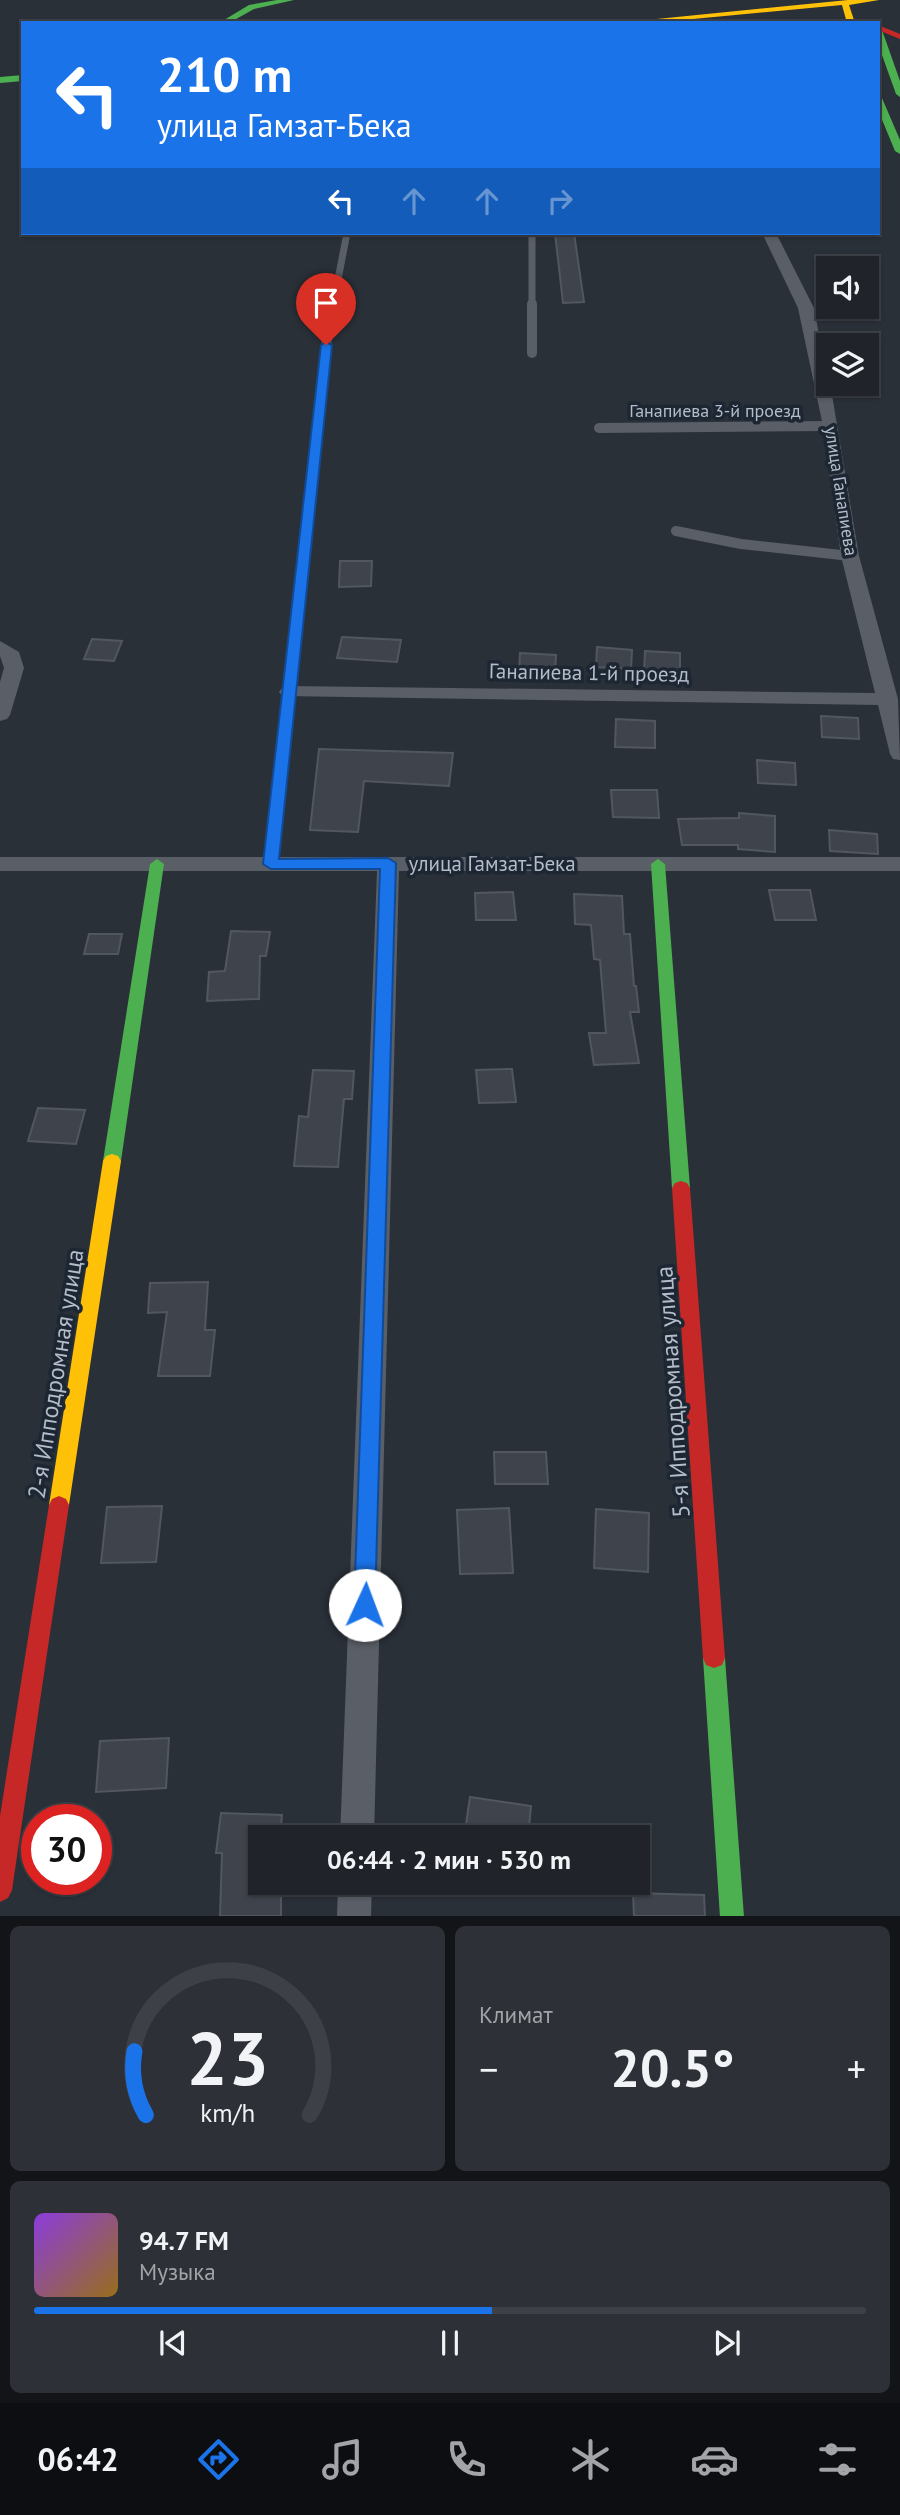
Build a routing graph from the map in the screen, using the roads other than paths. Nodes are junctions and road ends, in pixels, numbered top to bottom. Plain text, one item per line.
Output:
1 (290, 0) edge
2 (844, 0) edge
3 (869, 0) edge
4 (875, 0) edge
5 (244, 10) junction
6 (226, 21) edge
7 (234, 21) edge
8 (642, 21) edge
9 (850, 21) edge
10 (876, 21) edge
11 (880, 28) edge
12 (880, 32) edge
13 (900, 37) edge
14 (896, 74) edge
15 (21, 78) edge
16 (0, 80) edge
17 (21, 88) edge
18 (0, 89) edge
19 (900, 94) edge
20 (880, 103) edge
21 (900, 151) edge
22 (347, 235) edge
23 (532, 235) edge
24 (770, 235) edge
25 (532, 353) dead end
26 (831, 426) junction
27 (599, 428) dead end
28 (676, 531) dead end
29 (850, 556) junction
30 (0, 647) edge
31 (289, 692) junction
32 (888, 699) junction
33 (0, 715) edge
34 (900, 754) edge
35 (388, 863) junction
36 (0, 864) edge
37 (157, 864) junction
38 (271, 864) junction
39 (658, 864) junction
40 (900, 864) edge
41 (357, 1825) edge
42 (0, 1890) edge
43 (355, 1895) edge
44 (354, 1916) edge
45 (732, 1916) edge

1 - 5 street
2 - 9 street
3 - 10 street
4 - 8 street
5 - 6 street
5 - 7 street
11 - 13 street
12 - 14 street
14 - 19 street
15 - 16 street
17 - 18 street
20 - 21 street
22 - 31 lane
23 - 25 lane
24 - 26 street, улица Ганапиева
26 - 27 lane, Ганапиева 3-й проезд
26 - 29 street, улица Ганапиева
28 - 29 lane
29 - 32 street, улица Ганапиева
30 - 33 street
31 - 32 street, Ганапиева 1-й проезд
31 - 38 lane
32 - 34 street, улица Ганапиева
35 - 38 street, улица Гамзат-Бека
35 - 39 street, улица Гамзат-Бека
35 - 41 street
36 - 37 street, улица Гамзат-Бека
37 - 38 street, улица Гамзат-Бека
37 - 42 street, 2-я Ипподромная улица
39 - 40 street, улица Гамзат-Бека
39 - 45 street, 5-я Ипподромная улица
43 - 44 street

